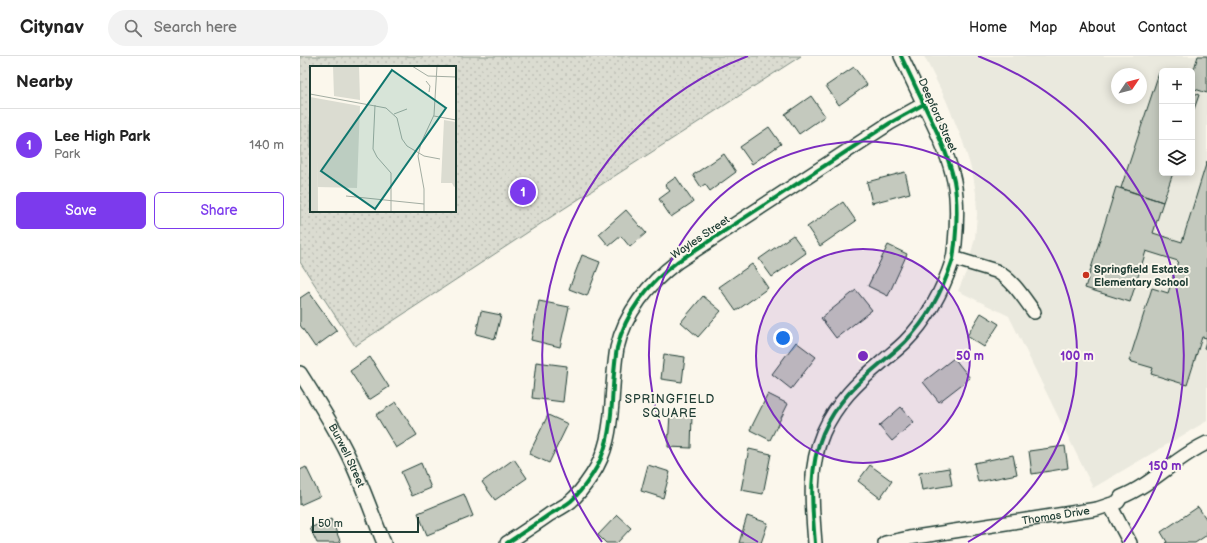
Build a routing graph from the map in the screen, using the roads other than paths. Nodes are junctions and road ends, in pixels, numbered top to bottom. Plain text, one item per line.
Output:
1 (901, 56) edge
2 (924, 104) junction
3 (953, 258) junction
4 (1034, 312) dead end
5 (300, 373) edge
6 (1207, 443) edge
7 (1110, 505) junction
8 (384, 543) edge
9 (507, 543) edge
10 (815, 543) edge
11 (885, 543) edge
12 (1130, 543) edge

1 - 2 street, Deepford Street
2 - 3 street, Deepford Street
2 - 9 street, Wayles Street
3 - 4 street
3 - 10 street, Deepford Street
5 - 8 street, Burwell Street
6 - 7 street, Thomas Drive
7 - 11 street, Thomas Drive
7 - 12 street

